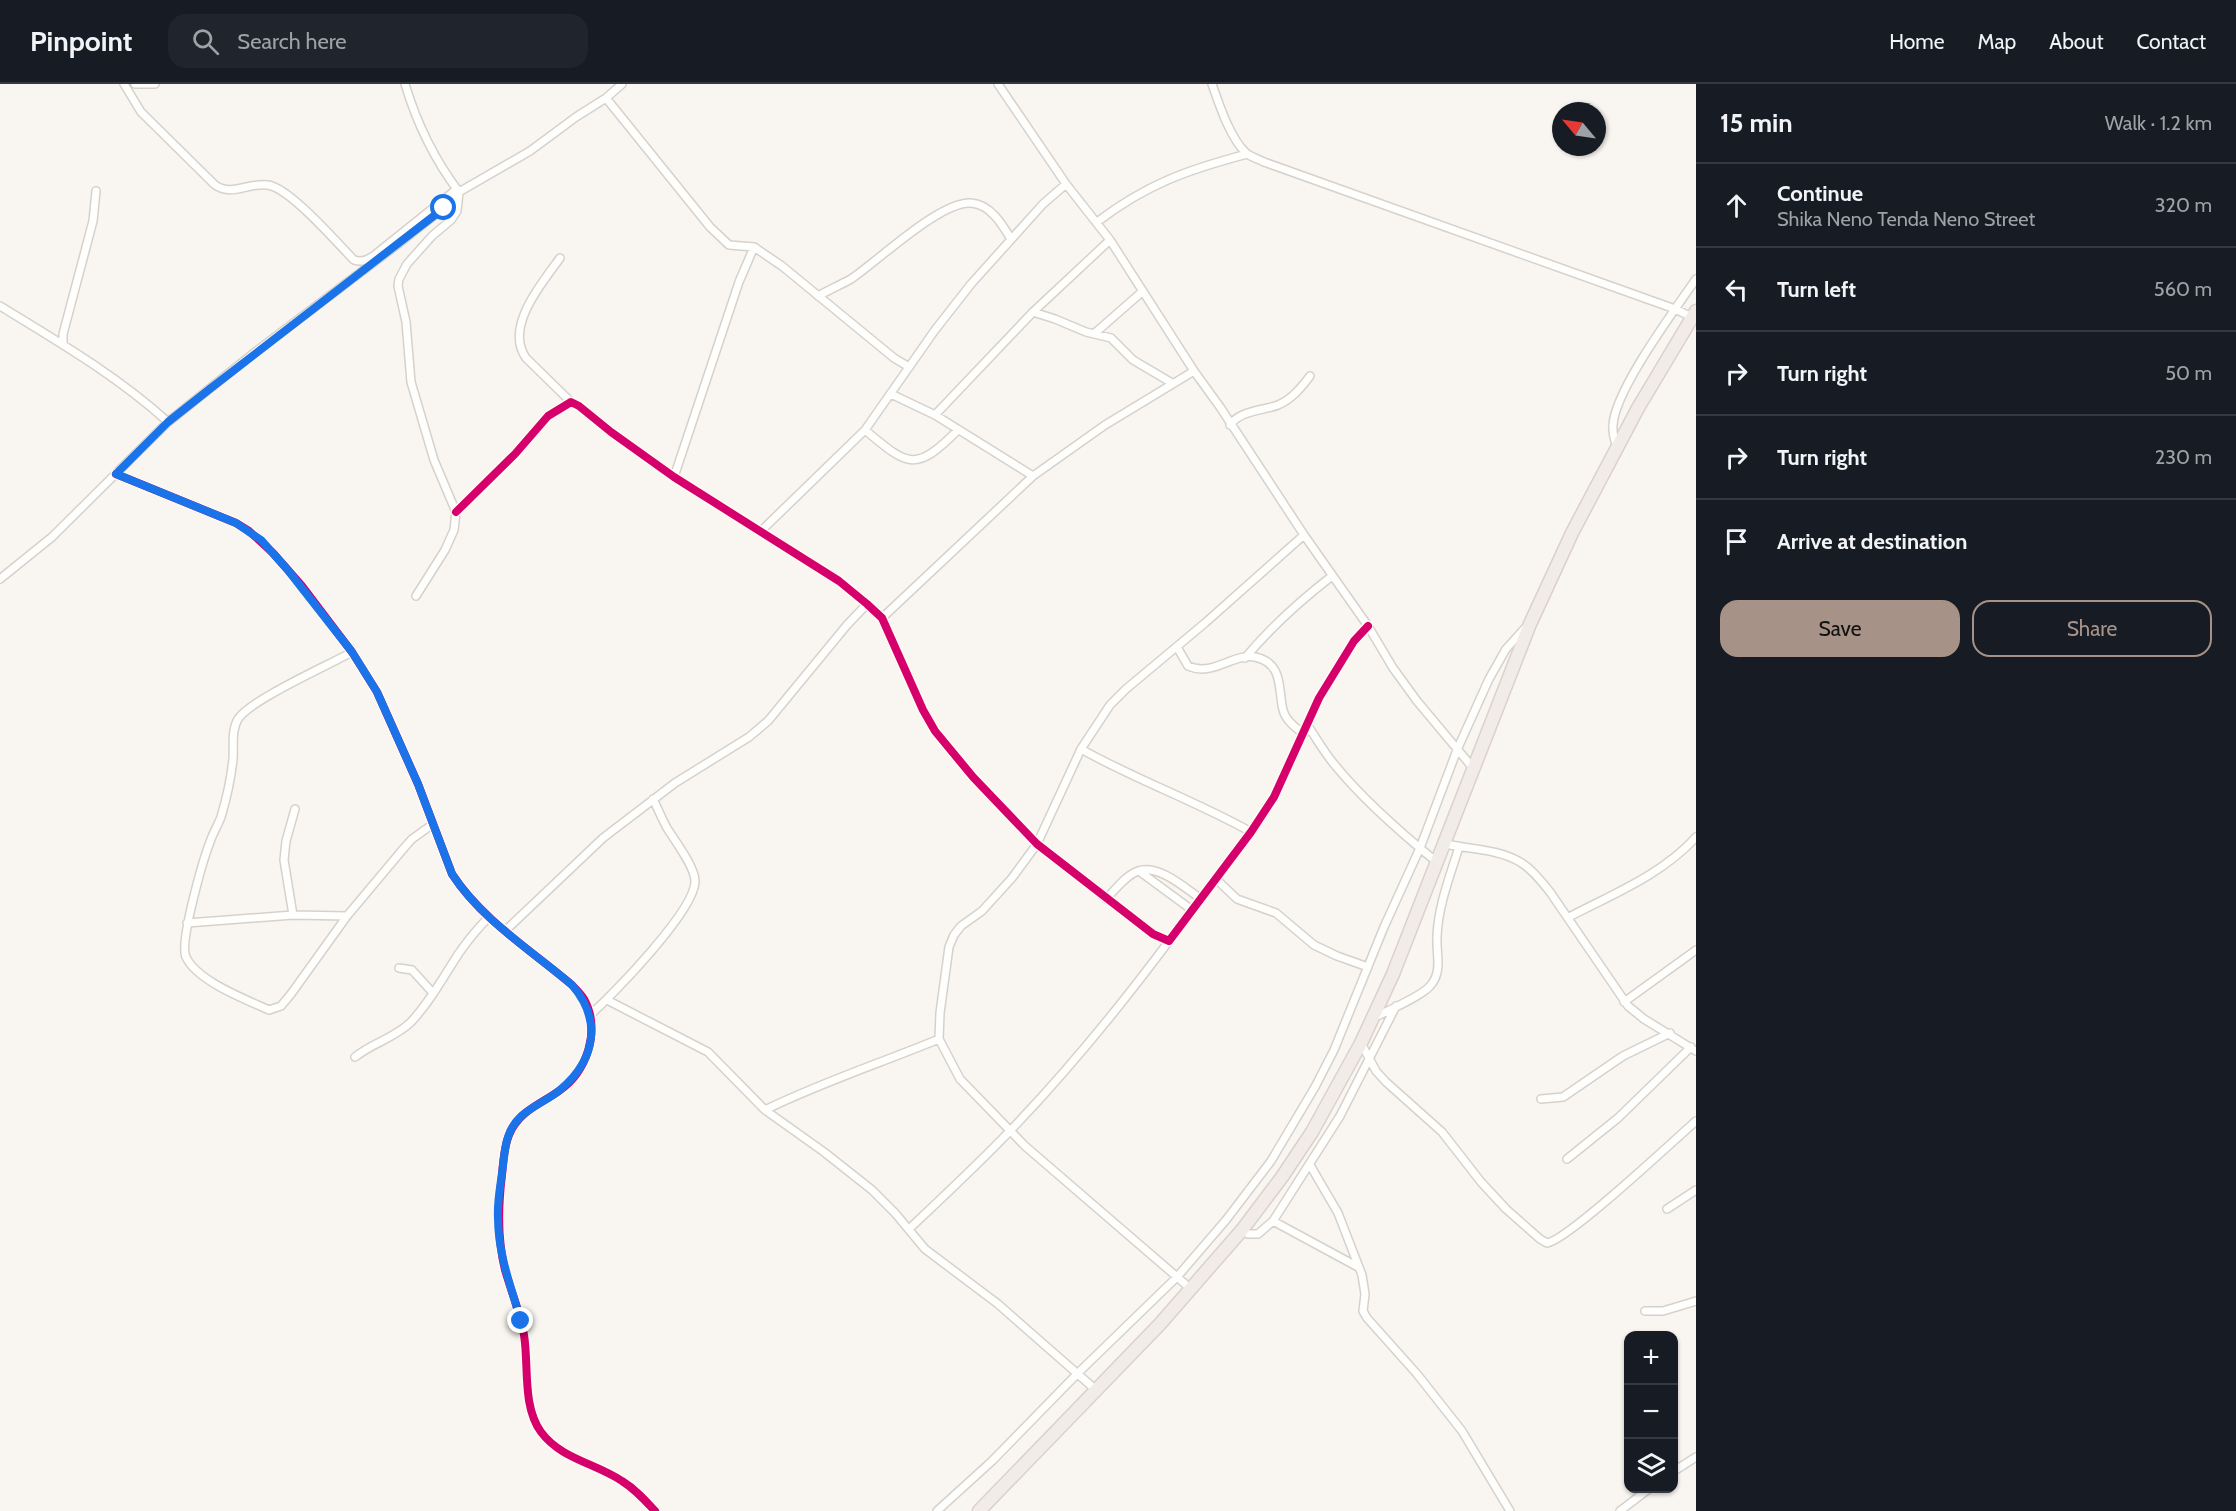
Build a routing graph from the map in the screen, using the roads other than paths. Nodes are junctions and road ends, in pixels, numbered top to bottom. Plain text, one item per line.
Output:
1 (124, 84) edge
2 (135, 84) edge
3 (155, 84) edge
4 (405, 84) edge
5 (622, 84) edge
6 (998, 84) edge
7 (1212, 84) edge
8 (606, 98) junction
9 (1247, 154) junction
10 (1066, 184) junction
11 (458, 190) junction
12 (96, 191) dead end
13 (1097, 222) junction
14 (1011, 238) junction
15 (1110, 240) junction
16 (754, 247) junction
17 (560, 258) dead end
18 (1696, 279) edge
19 (1143, 291) junction
20 (818, 296) junction
21 (0, 306) edge
22 (1675, 309) junction
23 (1032, 312) junction
24 (1695, 316) edge
25 (1095, 333) junction
26 (63, 344) junction
27 (909, 367) junction
28 (1194, 371) junction
29 (1310, 376) dead end
30 (1172, 383) junction
31 (891, 394) junction
32 (571, 402) junction
33 (935, 415) junction
34 (168, 422) junction
35 (1230, 425) junction
36 (865, 430) junction
37 (958, 430) junction
38 (1617, 448) junction
39 (116, 474) junction
40 (1033, 476) junction
41 (674, 477) junction
42 (456, 512) junction
43 (760, 532) junction
44 (1304, 535) junction
45 (1332, 576) junction
46 (0, 579) edge
47 (416, 596) dead end
48 (867, 604) junction
49 (882, 618) junction
50 (1530, 624) junction
51 (1368, 626) junction
52 (1177, 647) junction
53 (352, 652) junction
54 (1245, 658) junction
55 (1308, 726) junction
56 (1304, 735) junction
57 (1081, 749) junction
58 (1456, 750) junction
59 (1473, 768) junction
60 (653, 799) junction
61 (295, 809) dead end
62 (433, 824) junction
63 (1251, 832) junction
64 (1696, 837) edge
65 (1037, 844) junction
66 (1445, 844) junction
67 (1459, 847) junction
68 (1420, 848) junction
69 (1438, 863) junction
70 (1138, 871) junction
71 (1215, 879) junction
72 (1106, 899) junction
73 (1201, 899) junction
74 (1192, 910) junction
75 (293, 915) junction
76 (347, 916) junction
77 (489, 917) junction
78 (1569, 917) junction
79 (187, 923) junction
80 (506, 930) junction
81 (1169, 941) junction
82 (1696, 950) edge
83 (1368, 967) junction
84 (399, 968) dead end
85 (433, 993) junction
86 (607, 1000) junction
87 (1624, 1002) junction
88 (1396, 1006) junction
89 (590, 1015) junction
90 (1374, 1018) junction
91 (1670, 1033) junction
92 (939, 1039) junction
93 (1361, 1043) junction
94 (1693, 1049) edge
95 (355, 1057) dead end
96 (1369, 1058) junction
97 (1541, 1099) dead end
98 (765, 1110) junction
99 (1696, 1121) edge
100 (1010, 1132) junction
101 (1567, 1159) dead end
102 (1310, 1165) junction
103 (1696, 1190) edge
104 (1667, 1209) dead end
105 (1273, 1221) junction
106 (909, 1229) junction
107 (1242, 1230) junction
108 (1358, 1267) junction
109 (1177, 1277) junction
110 (1191, 1289) junction
111 (1696, 1301) edge
112 (1645, 1311) dead end
113 (1078, 1373) junction
114 (1096, 1390) junction
115 (1696, 1457) edge
116 (1678, 1468) edge
117 (1644, 1493) edge
118 (656, 1511) edge
119 (937, 1511) edge
120 (979, 1511) edge
121 (1510, 1511) edge
122 (1621, 1511) edge

1 - 11 street
2 - 3 street
4 - 11 street
5 - 8 street
6 - 10 street
7 - 9 street
8 - 11 street
8 - 16 street
9 - 13 street
9 - 22 street
10 - 13 street
10 - 14 street
11 - 34 street
11 - 42 street
12 - 26 street
13 - 15 street
14 - 20 street
14 - 27 street
15 - 19 street
15 - 23 street
16 - 20 street
16 - 41 street
17 - 32 street
18 - 22 street
19 - 25 street
19 - 28 street
20 - 27 street
21 - 26 street
22 - 24 street
22 - 38 street
23 - 25 street
23 - 33 street
24 - 38 highway
25 - 30 street
26 - 34 street
27 - 31 street
28 - 30 street
28 - 35 street
29 - 35 street
30 - 40 street
31 - 33 street
31 - 36 street
32 - 41 street
32 - 42 street
33 - 37 street
34 - 39 street
35 - 44 street
36 - 37 street
36 - 43 street
37 - 40 street
38 - 50 highway
39 - 46 street
39 - 53 street
40 - 49 street
41 - 43 street
42 - 47 street
43 - 48 street
44 - 45 street
44 - 52 street
45 - 51 street
45 - 54 street
48 - 49 street
48 - 60 street
49 - 65 street
50 - 58 street
50 - 59 highway
51 - 55 street
51 - 58 street
52 - 54 street
52 - 57 street
53 - 62 street
53 - 79 street
54 - 56 street
55 - 56 street
55 - 68 street
56 - 63 street
57 - 63 street
57 - 65 street
58 - 59 street
58 - 68 street
59 - 66 highway
60 - 80 street
60 - 86 street
61 - 75 street
62 - 76 street
62 - 77 street
63 - 71 street
64 - 78 street
65 - 72 street
65 - 92 street
66 - 67 street
66 - 69 highway
67 - 78 street
67 - 88 street
68 - 69 street
68 - 83 street
69 - 90 highway
70 - 72 street
70 - 73 street
70 - 74 street
71 - 73 street
71 - 83 street
72 - 81 street
73 - 74 street
74 - 81 street
75 - 76 street
75 - 79 street
76 - 79 street
77 - 80 street
77 - 85 street
78 - 87 street
80 - 89 street
81 - 100 street
82 - 87 street
83 - 109 street
84 - 85 street
85 - 95 street
86 - 89 street
86 - 98 street
87 - 91 street
88 - 90 street
88 - 96 street
89 - 118 street
90 - 93 highway
91 - 94 street
91 - 97 street
92 - 98 street
92 - 100 street
93 - 96 street
93 - 107 highway
94 - 101 street
96 - 99 street
96 - 102 street
98 - 106 street
100 - 106 street
100 - 109 street
102 - 105 street
102 - 108 street
103 - 104 street
105 - 107 street
105 - 108 street
106 - 113 street
107 - 110 highway
108 - 121 street
109 - 110 street
109 - 113 street
110 - 114 highway
111 - 112 street
113 - 114 street
113 - 119 street
114 - 120 highway
115 - 116 street
117 - 122 street

